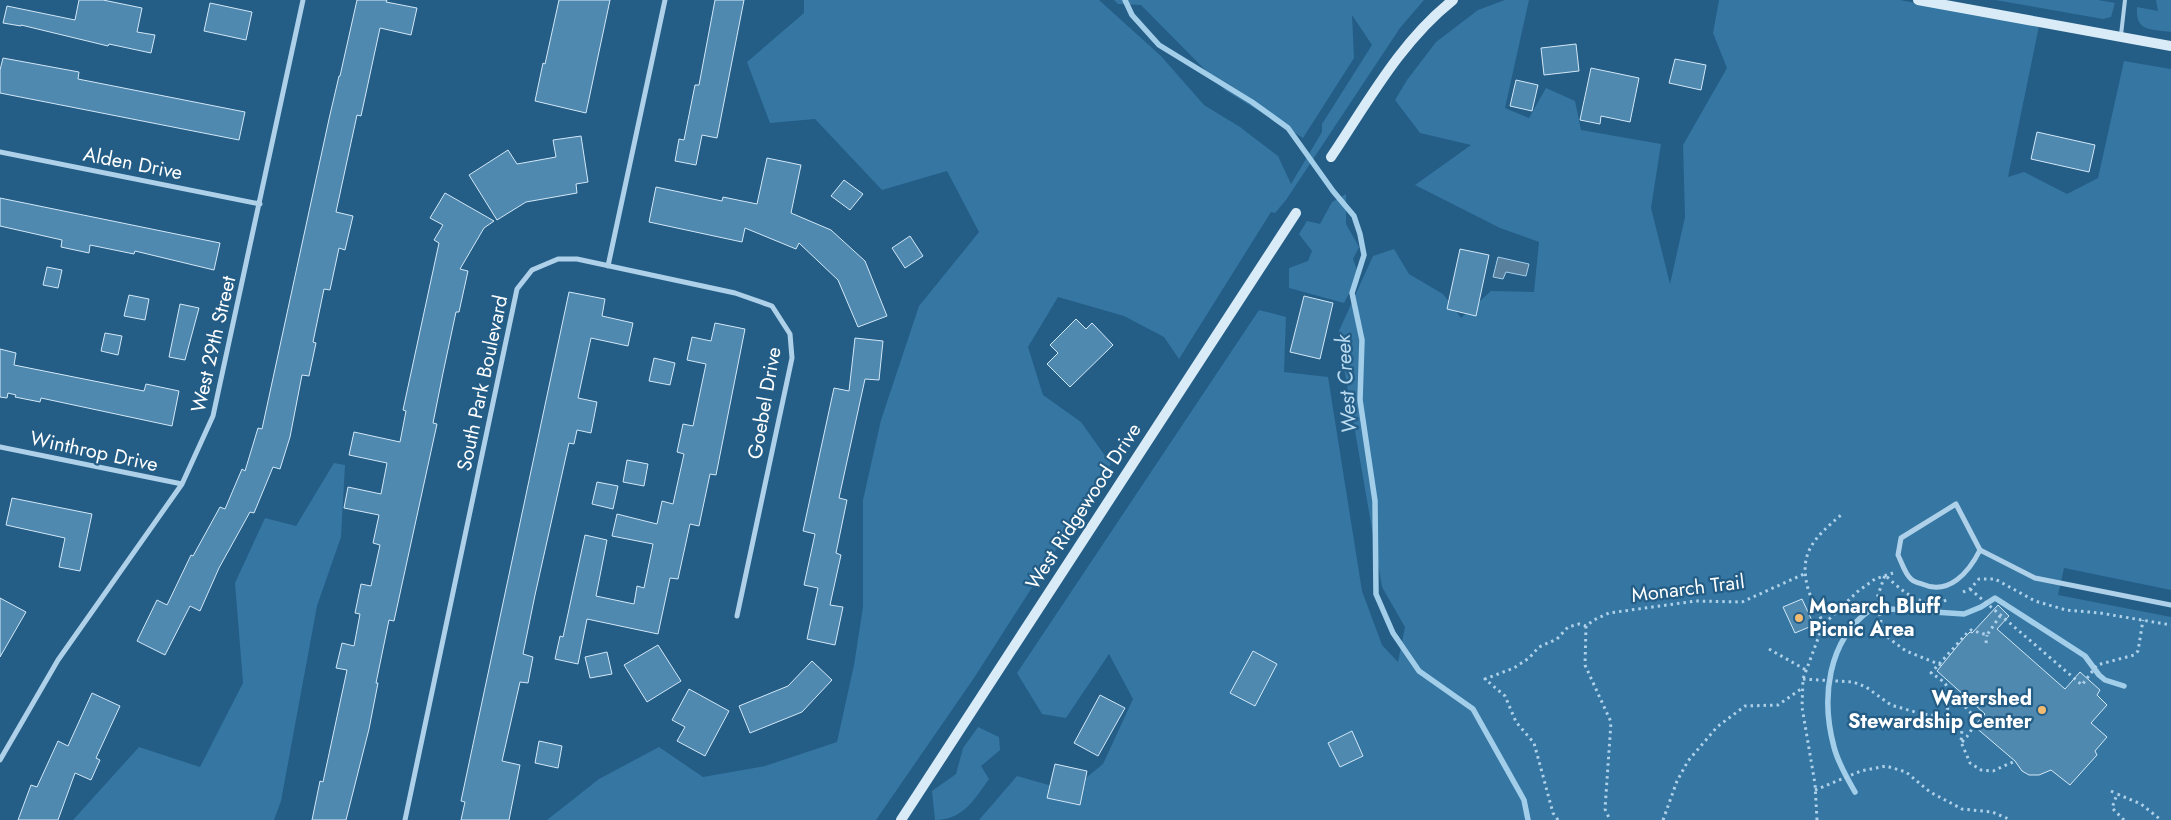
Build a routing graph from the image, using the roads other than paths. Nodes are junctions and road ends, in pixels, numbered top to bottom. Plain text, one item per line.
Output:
1 (303, 0) edge
2 (665, 0) edge
3 (1453, 0) edge
4 (1918, 0) edge
5 (2125, 0) edge
6 (2121, 37) junction
7 (2171, 46) edge
8 (0, 152) edge
9 (1331, 157) dead end
10 (260, 204) junction
11 (1296, 213) dead end
12 (608, 266) junction
13 (0, 447) edge
14 (182, 484) junction
15 (1980, 550) junction
16 (2171, 605) edge
17 (737, 616) dead end
18 (0, 760) edge
19 (405, 820) edge
20 (901, 820) edge

1 - 10 street, West 29th Street
2 - 12 street
3 - 9 street
4 - 6 street
5 - 6 lane
6 - 7 street
8 - 10 street, Alden Drive
10 - 14 street, West 29th Street
11 - 20 street, West Ridgewood Drive
12 - 17 street, Goebel Drive
12 - 19 street, South Park Boulevard
13 - 14 street, Winthrop Drive
14 - 18 street, West 29th Street
15 - 15 street
15 - 16 street

